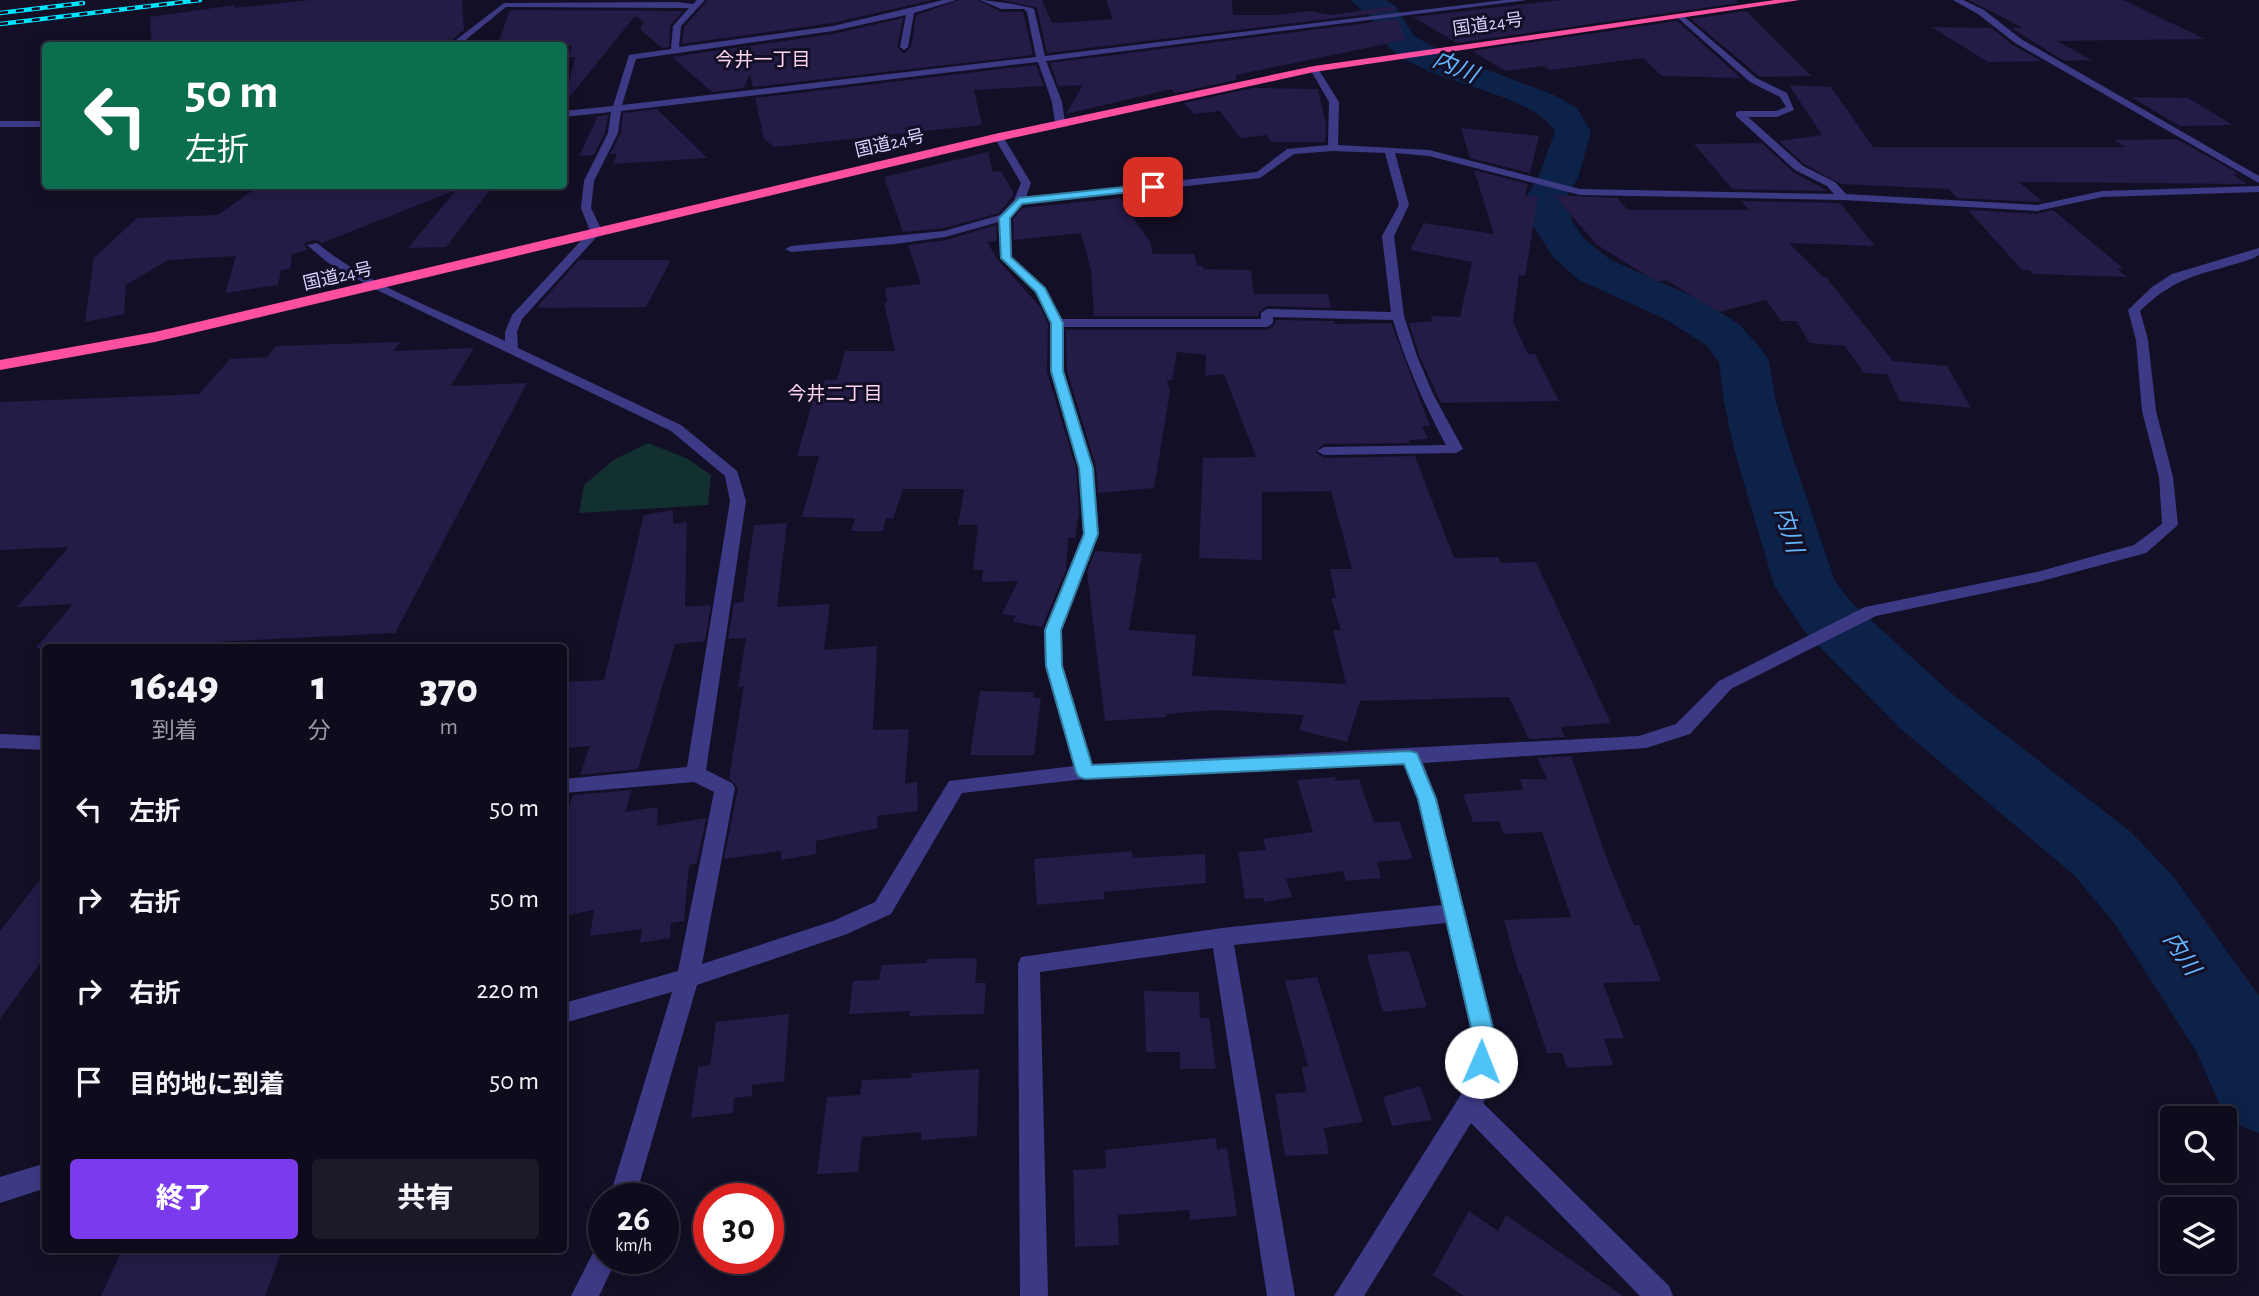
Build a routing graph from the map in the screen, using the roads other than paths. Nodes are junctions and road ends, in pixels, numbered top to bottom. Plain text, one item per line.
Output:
1 (952, 0) edge
2 (984, 0) edge
3 (1523, 0) edge
4 (1795, 0) edge
5 (1957, 0) edge
6 (565, 2) edge
7 (1493, 2) edge
8 (697, 4) edge
9 (910, 13) junction
10 (1681, 16) junction
11 (457, 42) edge
12 (904, 47) dead end
13 (675, 50) junction
14 (1041, 60) junction
15 (1314, 69) junction
16 (616, 110) junction
17 (567, 114) edge
18 (1060, 123) junction
19 (0, 124) edge
20 (42, 124) edge
21 (999, 137) junction
22 (1333, 148) junction
23 (1389, 150) junction
24 (2259, 180) edge
25 (2259, 189) edge
26 (1843, 197) junction
27 (1019, 201) junction
28 (1004, 218) junction
29 (596, 231) junction
30 (313, 245) dead end
31 (791, 249) dead end
32 (2259, 251) edge
33 (379, 286) junction
34 (1398, 316) junction
35 (1057, 323) junction
36 (512, 349) junction
37 (0, 365) edge
38 (1324, 451) dead end
39 (0, 741) edge
40 (42, 743) edge
41 (1410, 757) junction
42 (1085, 772) junction
43 (696, 774) junction
44 (567, 786) edge
45 (1455, 913) junction
46 (1222, 937) junction
47 (688, 978) junction
48 (567, 1012) edge
49 (1468, 1104) junction
50 (42, 1176) edge
51 (627, 1183) edge
52 (0, 1190) edge
53 (596, 1274) edge
54 (585, 1296) edge
55 (1034, 1296) edge
56 (1281, 1296) edge
57 (1348, 1296) edge
58 (1659, 1296) edge

1 - 9 street
2 - 14 street
3 - 7 street
4 - 10 highway, 国道24号
5 - 24 street
6 - 8 street
6 - 11 street
7 - 14 street
8 - 13 street
9 - 12 street
9 - 13 street
10 - 15 highway, 国道24号
10 - 26 street
13 - 16 street
14 - 16 street
14 - 18 street
15 - 18 highway, 国道24号
15 - 22 street
16 - 17 street
16 - 29 street
18 - 21 highway, 国道24号
19 - 20 street
21 - 27 street
21 - 29 highway, 国道24号
22 - 23 street
22 - 27 street
23 - 26 street
23 - 34 street
25 - 26 street
27 - 28 street
28 - 31 street
28 - 35 street
29 - 33 highway, 国道24号
29 - 36 street
30 - 33 street
32 - 41 street
33 - 36 street
33 - 37 highway, 国道24号
34 - 35 street
34 - 38 street
35 - 42 street
36 - 43 street
39 - 40 street
41 - 42 street
41 - 45 street
42 - 47 street
43 - 44 street
43 - 47 street
45 - 46 street
45 - 49 street
46 - 55 street
46 - 56 street
47 - 48 street
47 - 51 street
49 - 57 street
49 - 58 street
50 - 52 street
53 - 54 street

